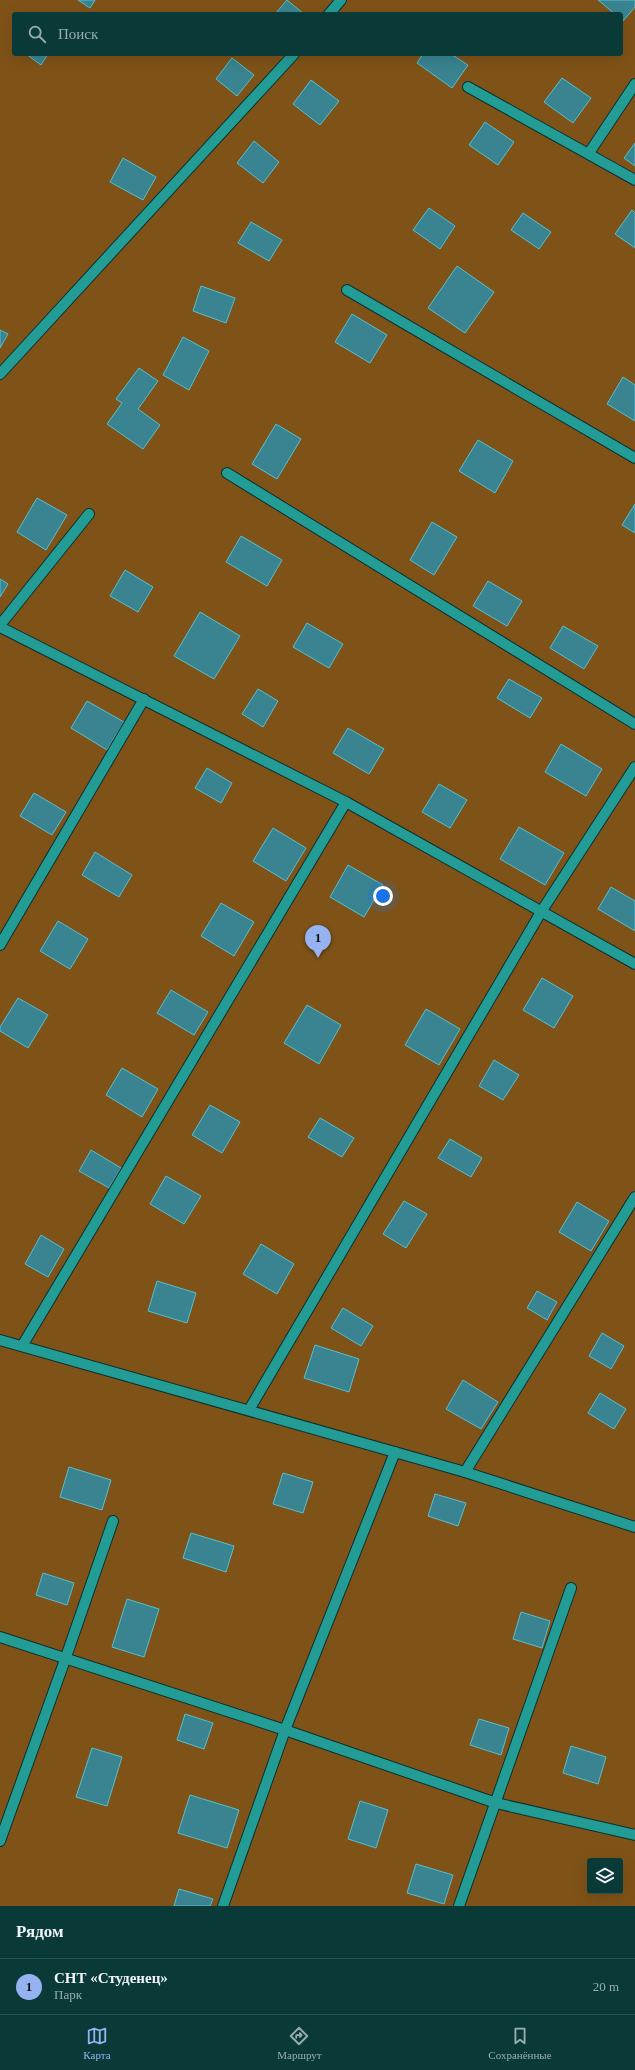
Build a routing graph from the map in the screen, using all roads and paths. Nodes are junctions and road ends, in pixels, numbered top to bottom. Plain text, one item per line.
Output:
1 (341, 0) edge
2 (331, 12) edge
3 (292, 56) edge
4 (635, 84) edge
5 (468, 87) dead end
6 (589, 153) junction
7 (635, 180) edge
8 (347, 290) dead end
9 (0, 374) edge
10 (635, 458) edge
11 (227, 473) dead end
12 (89, 514) dead end
13 (0, 626) edge
14 (144, 699) junction
15 (635, 724) edge
16 (635, 768) edge
17 (346, 802) junction
18 (541, 912) junction
19 (0, 945) edge
20 (635, 964) edge
21 (635, 1197) edge
22 (0, 1340) edge
23 (22, 1346) junction
24 (249, 1410) junction
25 (395, 1452) junction
26 (465, 1472) junction
27 (113, 1521) dead end
28 (635, 1527) edge
29 (571, 1588) dead end
30 (0, 1637) edge
31 (66, 1657) junction
32 (285, 1730) junction
33 (496, 1803) junction
34 (635, 1835) edge
35 (0, 1841) edge
36 (223, 1906) edge
37 (459, 1906) edge

1 - 2 street
3 - 9 street
4 - 6 street
5 - 6 street
6 - 7 street
8 - 10 street
11 - 15 street
12 - 13 street
13 - 14 street
14 - 17 street
14 - 19 street
16 - 18 street
17 - 18 street
17 - 23 street
18 - 20 street
18 - 24 street
21 - 26 street
22 - 23 street
23 - 24 street
24 - 25 street
25 - 26 street
25 - 32 street
26 - 28 street
27 - 31 street
29 - 33 street
30 - 31 street
31 - 32 street
31 - 35 street
32 - 33 street
32 - 36 street
33 - 34 street
33 - 37 street

